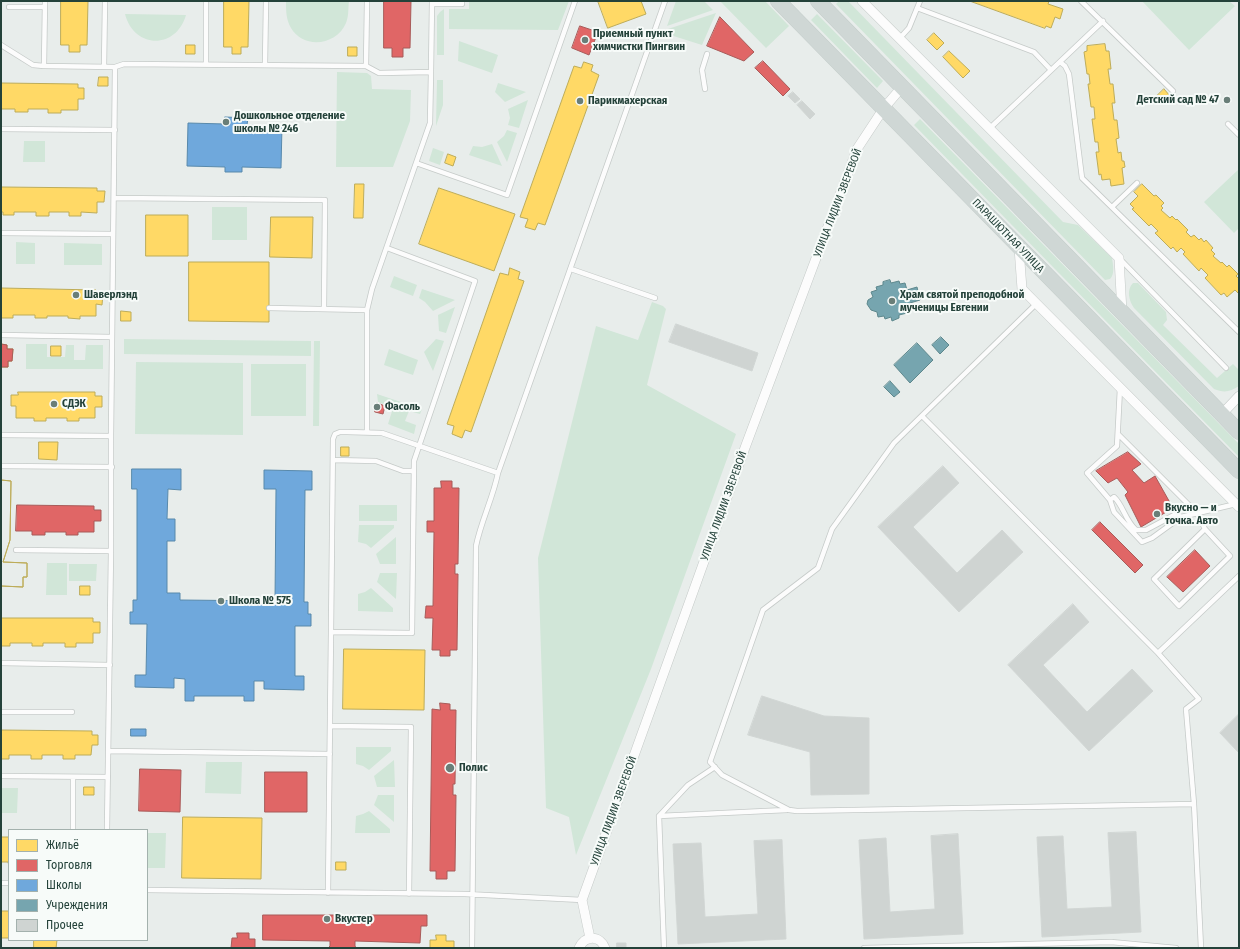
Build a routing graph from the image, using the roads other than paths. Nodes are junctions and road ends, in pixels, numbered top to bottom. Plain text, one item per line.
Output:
1 (45, 1) edge
2 (105, 1) edge
3 (206, 1) edge
4 (266, 1) edge
5 (367, 1) edge
6 (462, 1) edge
7 (575, 1) edge
8 (665, 1) edge
9 (778, 1) edge
10 (818, 1) edge
11 (862, 1) edge
12 (920, 1) edge
13 (1081, 1) edge
14 (432, 2) edge
15 (10, 7) dead end
16 (44, 7) junction
17 (917, 8) junction
18 (1103, 21) junction
19 (899, 39) junction
20 (1, 45) edge
21 (707, 54) dead end
22 (1060, 62) junction
23 (206, 65) junction
24 (265, 65) junction
25 (44, 66) junction
26 (366, 66) junction
27 (104, 67) junction
28 (115, 67) junction
29 (1052, 70) junction
30 (432, 72) junction
31 (902, 87) junction
32 (705, 89) dead end
33 (1173, 91) dead end
34 (884, 108) junction
35 (1228, 124) dead end
36 (990, 128) junction
37 (1, 129) edge
38 (115, 130) junction
39 (1239, 135) edge
40 (416, 163) junction
41 (1137, 182) dead end
42 (114, 198) junction
43 (1112, 207) junction
44 (1, 233) edge
45 (113, 234) junction
46 (387, 248) junction
47 (1019, 248) junction
48 (1119, 258) junction
49 (570, 269) junction
50 (655, 298) dead end
51 (1036, 304) junction
52 (269, 308) dead end
53 (324, 309) junction
54 (367, 310) junction
55 (1122, 312) junction
56 (1239, 332) edge
57 (1, 335) edge
58 (112, 337) junction
59 (1226, 368) dead end
60 (1120, 388) junction
61 (1239, 396) edge
62 (1222, 414) junction
63 (922, 416) junction
64 (367, 432) junction
65 (1239, 432) edge
66 (1118, 434) junction
67 (1, 435) edge
68 (111, 436) junction
69 (418, 446) junction
70 (333, 460) junction
71 (1, 466) edge
72 (112, 467) junction
73 (412, 471) junction
74 (1239, 471) edge
75 (498, 473) junction
76 (1110, 500) junction
77 (1238, 505) edge
78 (1197, 513) junction
79 (1181, 517) junction
80 (1204, 529) junction
81 (16, 550) dead end
82 (111, 552) junction
83 (1239, 576) edge
84 (331, 632) junction
85 (1158, 653) junction
86 (1, 663) edge
87 (110, 665) junction
88 (1, 712) edge
89 (72, 712) dead end
90 (330, 726) junction
91 (109, 751) junction
92 (330, 754) junction
93 (715, 767) junction
94 (1, 776) edge
95 (73, 777) junction
96 (108, 777) junction
97 (1194, 804) junction
98 (789, 810) junction
99 (659, 816) junction
100 (73, 829) edge
101 (107, 829) edge
102 (148, 890) edge
103 (328, 893) junction
104 (409, 894) junction
105 (473, 895) junction
106 (582, 900) junction
107 (590, 938) junction
108 (472, 948) edge
109 (579, 948) edge
110 (605, 948) edge
111 (664, 948) edge
112 (864, 948) edge
113 (1176, 948) edge
114 (1201, 948) edge

1 - 16 lane
2 - 27 lane
3 - 23 lane
4 - 24 lane
5 - 26 lane
6 - 14 lane
7 - 40 lane
8 - 49 lane
9 - 34 main road, ПАРАШЮТНАЯ УЛИЦА
10 - 31 main road
11 - 19 street
12 - 17 lane
13 - 18 lane
14 - 30 lane
15 - 16 lane
16 - 25 lane
17 - 19 lane
17 - 29 lane
18 - 22 lane
18 - 33 lane
19 - 36 street
20 - 25 lane
21 - 32 lane
22 - 29 lane
22 - 43 lane
23 - 24 lane
23 - 28 lane
24 - 26 lane
25 - 27 lane
26 - 30 lane
27 - 28 lane
28 - 38 lane
29 - 36 lane
30 - 40 lane
31 - 34 street, УЛИЦА ЛИДИИ ЗВЕРЕВОЙ
31 - 55 main road
34 - 47 main road, ПАРАШЮТНАЯ УЛИЦА
34 - 106 street, УЛИЦА ЛИДИИ ЗВЕРЕВОЙ
35 - 39 lane
36 - 48 street
37 - 38 lane
38 - 42 lane
40 - 46 lane
41 - 43 lane
42 - 45 lane
42 - 53 lane
43 - 56 lane
44 - 45 lane
45 - 58 lane
46 - 54 lane
46 - 69 lane
47 - 51 street
47 - 74 main road, ПАРАШЮТНАЯ УЛИЦА
48 - 55 street
48 - 59 lane
49 - 50 lane
49 - 75 lane
51 - 60 street
51 - 63 lane
52 - 53 lane
53 - 54 lane
54 - 64 lane
55 - 62 main road
57 - 58 lane
58 - 68 lane
60 - 66 lane
60 - 77 street
61 - 62 street
62 - 65 main road
63 - 85 lane
63 - 93 lane
64 - 69 lane
64 - 70 lane
66 - 76 lane
66 - 78 lane
67 - 68 lane
68 - 72 lane
69 - 73 lane
69 - 75 lane
70 - 73 lane
70 - 84 lane
71 - 72 lane
72 - 82 lane
73 - 84 lane
75 - 105 lane
76 - 79 lane
76 - 79 lane
77 - 78 lane
78 - 79 lane
78 - 80 lane
80 - 80 lane
81 - 82 lane
82 - 87 lane
83 - 85 lane
84 - 90 lane
85 - 97 lane
86 - 87 lane
87 - 91 lane
88 - 89 lane
90 - 92 lane
90 - 104 lane
91 - 92 lane
91 - 96 lane
92 - 103 lane
93 - 98 lane
93 - 99 lane
94 - 95 lane
95 - 96 lane
95 - 100 lane
96 - 101 lane
97 - 98 lane
97 - 114 lane
98 - 99 lane
99 - 111 lane
102 - 103 lane
103 - 104 lane
104 - 105 lane
105 - 106 lane
105 - 108 lane
106 - 107 street
107 - 109 street
107 - 110 street
112 - 113 lane

